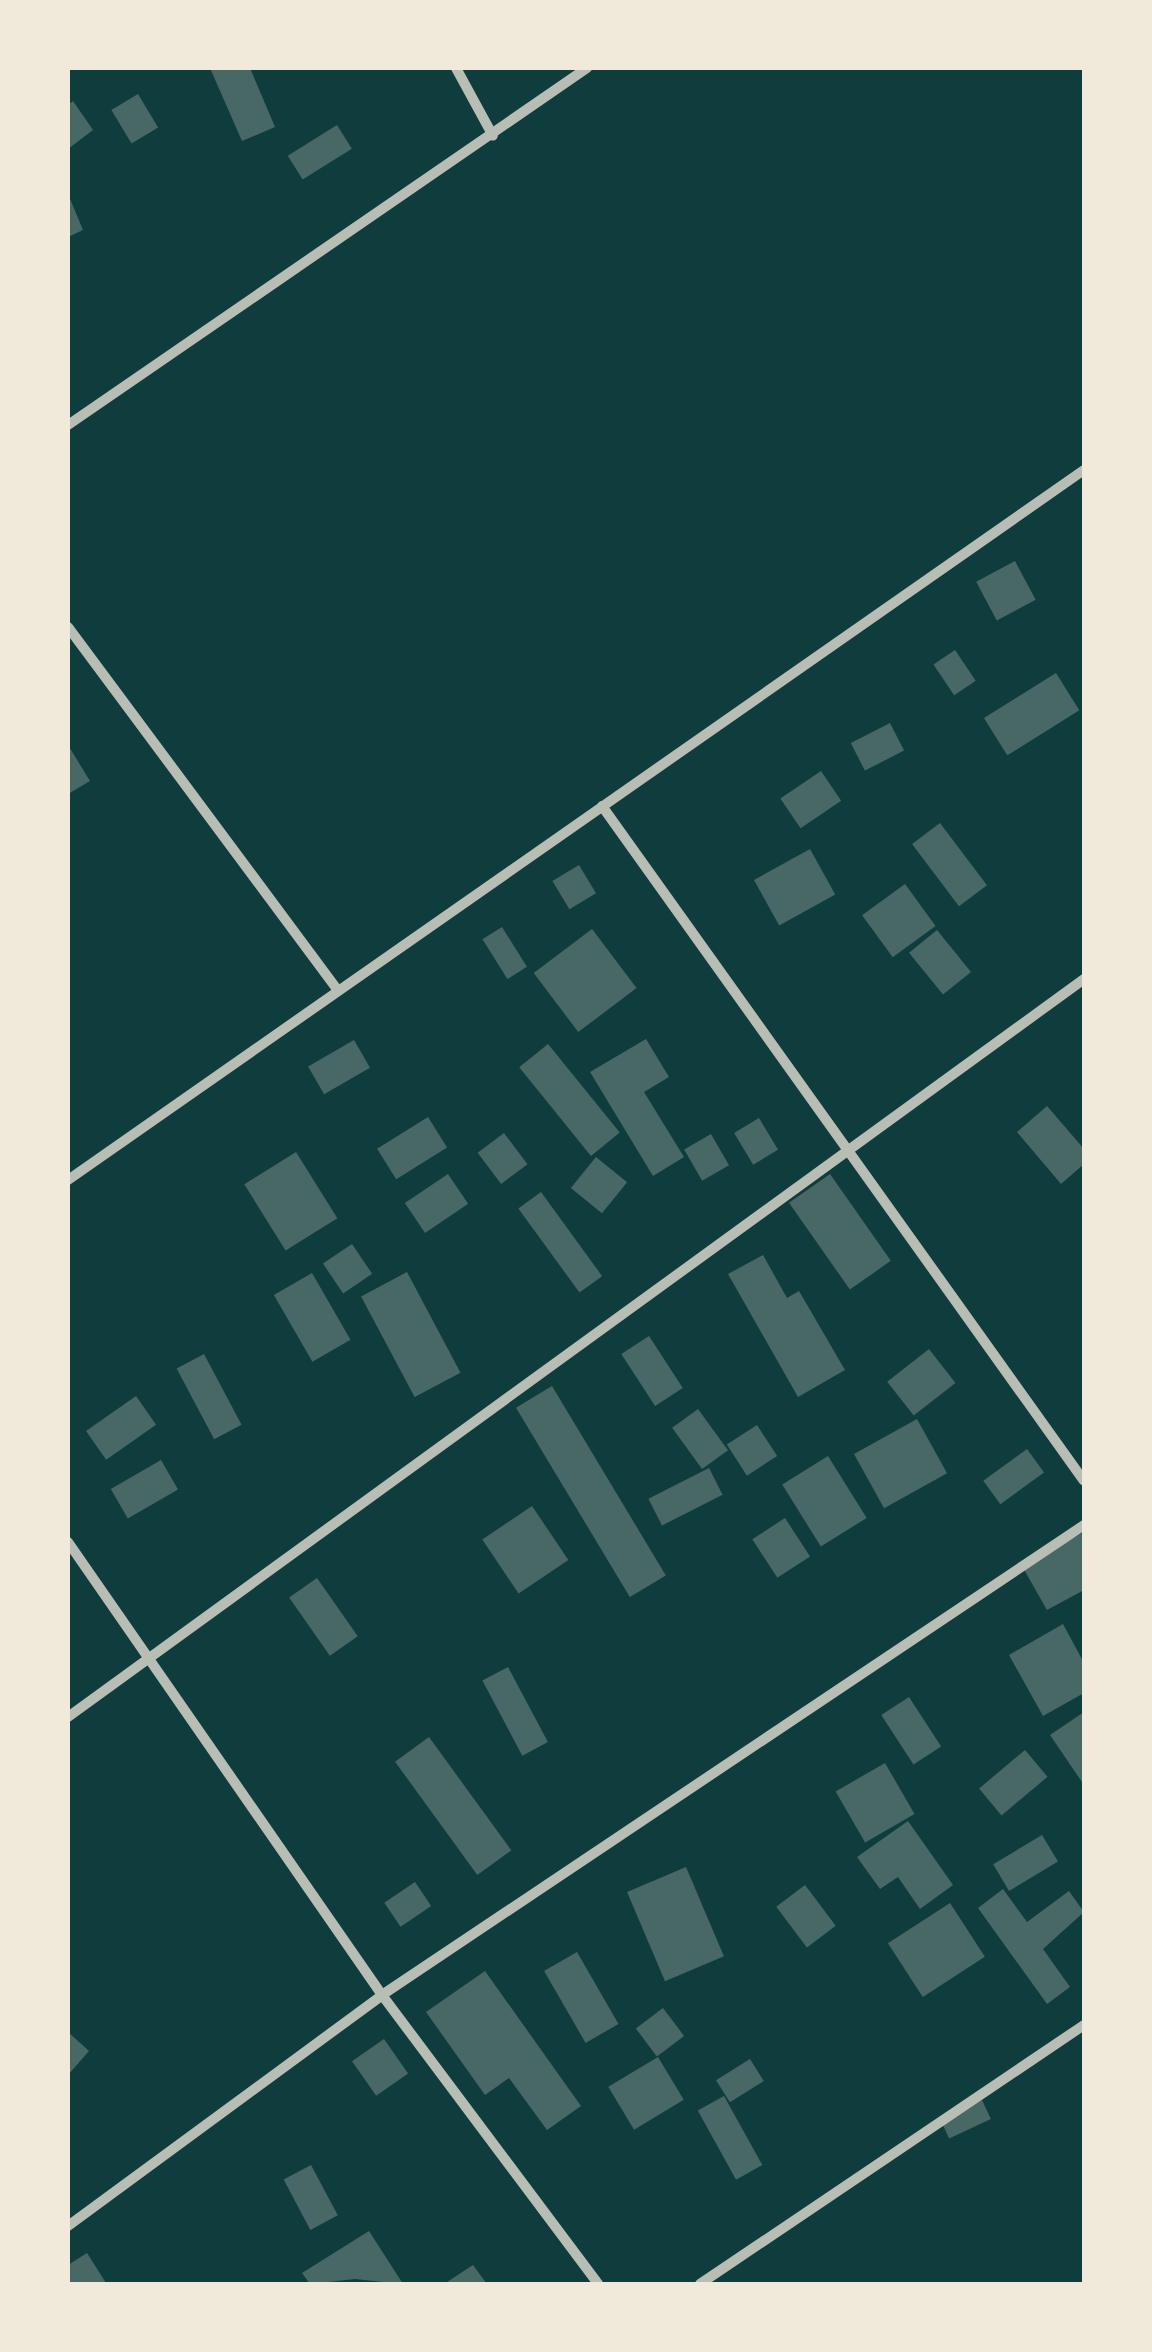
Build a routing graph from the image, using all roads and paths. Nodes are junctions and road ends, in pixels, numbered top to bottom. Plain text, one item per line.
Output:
1 (456, 68) edge
2 (587, 68) edge
3 (493, 136) junction
4 (68, 425) edge
5 (1084, 470) edge
6 (68, 627) edge
7 (602, 806) junction
8 (1084, 979) edge
9 (338, 990) junction
10 (848, 1147) junction
11 (68, 1180) edge
12 (1084, 1481) edge
13 (1084, 1525) edge
14 (68, 1542) edge
15 (149, 1659) junction
16 (68, 1718) edge
17 (382, 1995) junction
18 (1084, 2025) edge
19 (68, 2226) edge
20 (598, 2284) edge
21 (700, 2284) edge

1 - 3 street
2 - 3 street
3 - 4 street
5 - 7 street
6 - 9 street
7 - 9 street
7 - 10 street
8 - 10 street
9 - 11 street
10 - 12 street
10 - 15 street
13 - 17 street
14 - 15 street
15 - 16 street
15 - 17 street
17 - 19 street
17 - 20 street
18 - 21 street

